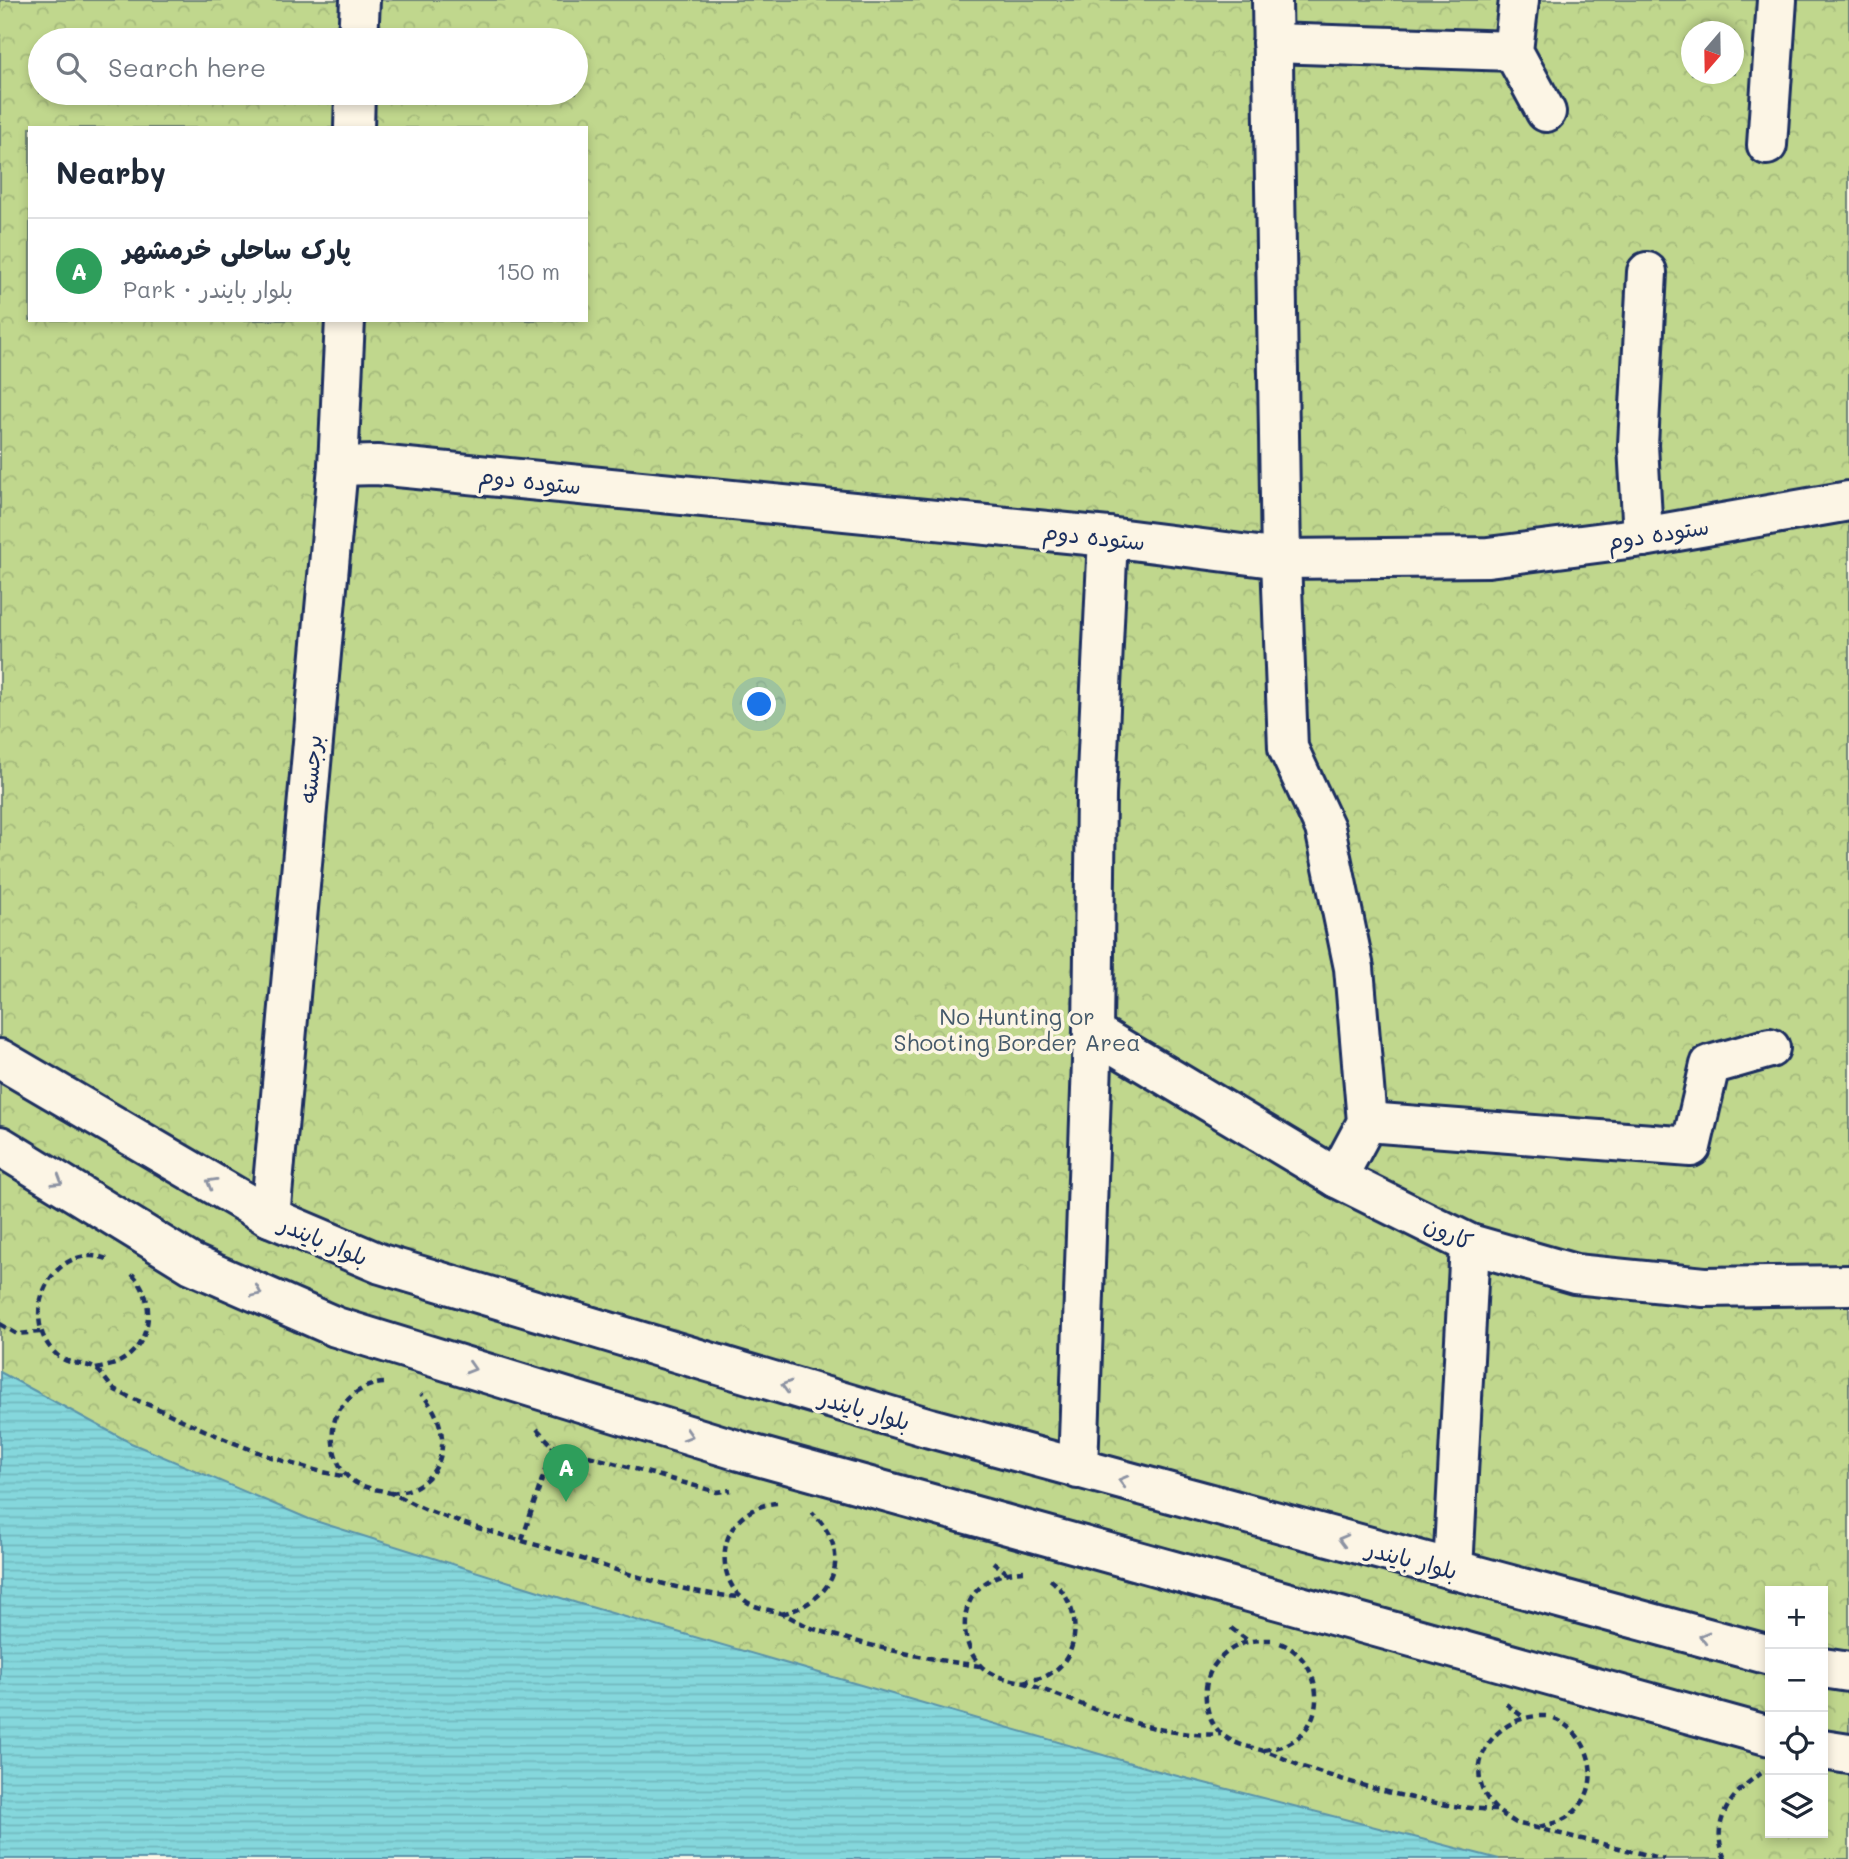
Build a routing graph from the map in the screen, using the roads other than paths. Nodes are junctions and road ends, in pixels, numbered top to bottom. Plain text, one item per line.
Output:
1 (360, 0) edge
2 (1272, 0) edge
3 (1519, 0) edge
4 (1777, 0) edge
5 (359, 28) edge
6 (1272, 43) junction
7 (1513, 51) junction
8 (355, 105) edge
9 (1546, 112) dead end
10 (354, 126) edge
11 (1767, 145) dead end
12 (1647, 272) dead end
13 (345, 322) edge
14 (338, 466) junction
15 (1849, 501) edge
16 (1108, 537) junction
17 (1643, 537) junction
18 (1281, 559) junction
19 (1093, 1032) junction
20 (1770, 1048) dead end
21 (0, 1059) edge
22 (1367, 1122) junction
23 (0, 1146) edge
24 (1338, 1178) junction
25 (270, 1217) junction
26 (1470, 1244) junction
27 (1849, 1285) edge
28 (1078, 1469) junction
29 (1453, 1570) junction
30 (1765, 1654) edge
31 (1828, 1669) edge
32 (1849, 1672) edge
33 (1828, 1751) edge
34 (1765, 1752) edge
35 (1849, 1754) edge

1 - 5 street
2 - 6 street
3 - 7 street
4 - 11 street
6 - 7 street
6 - 18 street
7 - 9 street
8 - 10 street
12 - 17 street
13 - 14 street, برجسته
14 - 16 street, ستوده دوم
14 - 25 street, برجسته
15 - 17 street, ستوده دوم
16 - 18 street, ستوده دوم
16 - 19 street
17 - 18 street, ستوده دوم
18 - 22 street
19 - 24 street, کارون
19 - 28 street
20 - 22 street
25 -> 21 street, بلوار بایندر
22 - 24 street
23 -> 34 street
24 - 26 street, کارون
28 -> 25 street, بلوار بایندر
26 - 27 street, کارون
26 - 29 street
29 -> 28 street, بلوار بایندر
30 -> 29 street, بلوار بایندر
31 - 32 street
33 - 35 street

